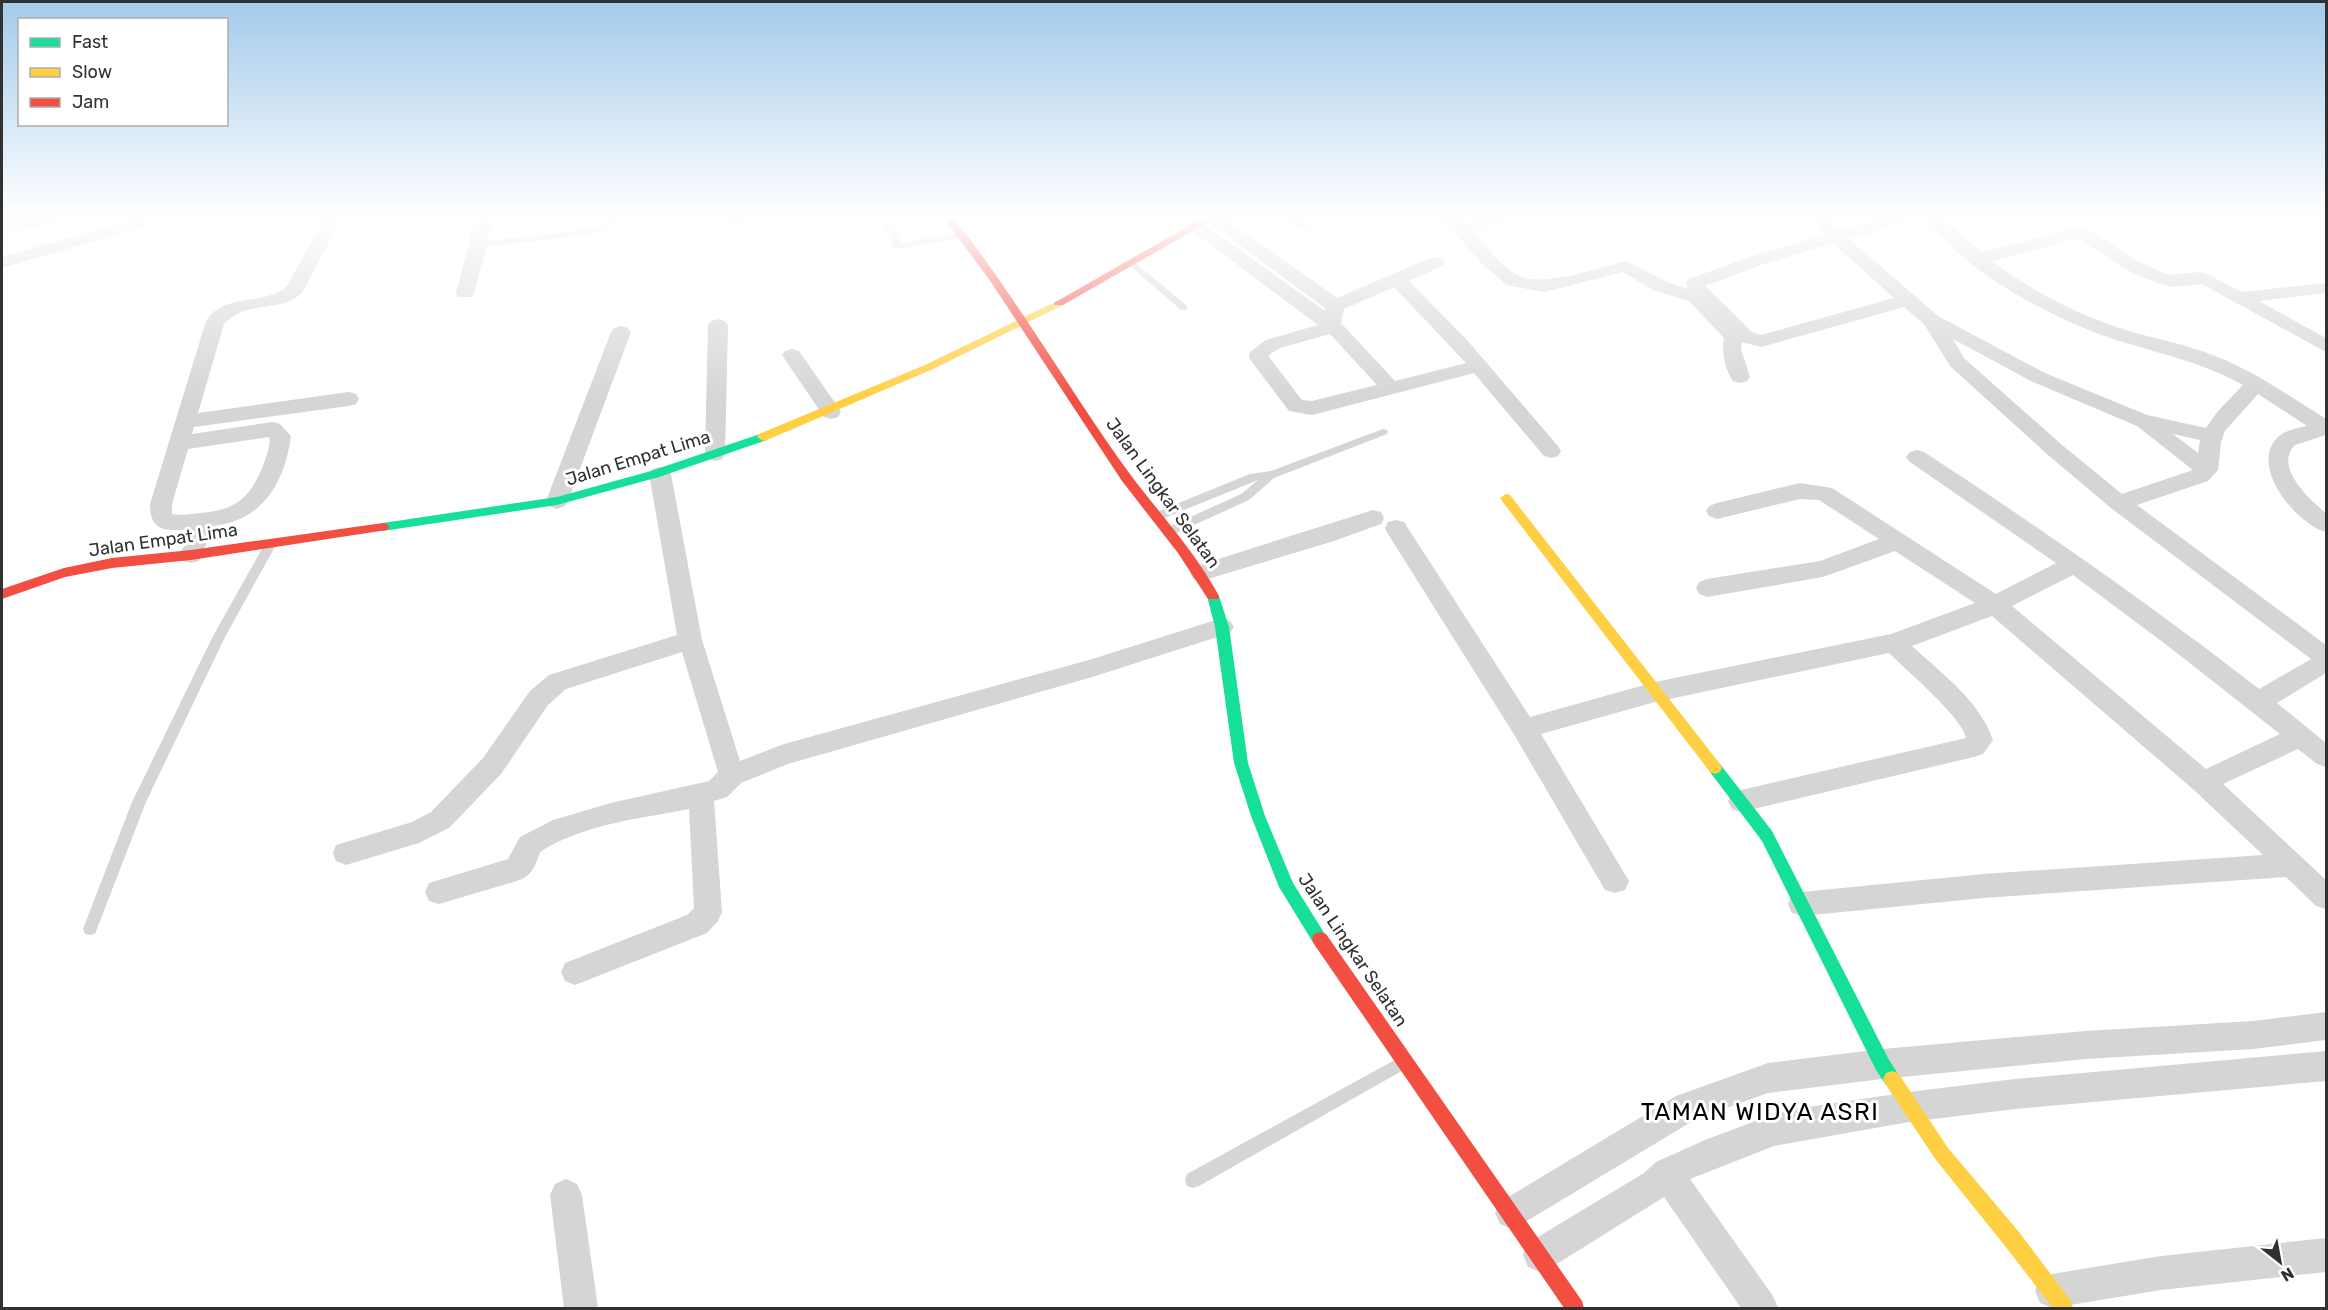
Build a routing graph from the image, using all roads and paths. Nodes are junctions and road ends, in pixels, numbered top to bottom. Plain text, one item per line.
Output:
1 (301, 278) edge
2 (469, 278) edge
3 (994, 278) edge
4 (1103, 278) edge
5 (1150, 278) edge
6 (1273, 278) edge
7 (1298, 278) edge
8 (1510, 278) edge
9 (1576, 278) edge
10 (1647, 278) edge
11 (1703, 278) edge
12 (1882, 278) edge
13 (2008, 278) edge
14 (2161, 278) edge
15 (2189, 278) edge
16 (2202, 278) edge
17 (1398, 279) joint
18 (2326, 288) edge
19 (2301, 290) junction
20 (465, 293) dead end
21 (2240, 298) junction
22 (1907, 300) junction
23 (2326, 304) edge
24 (1335, 306) junction
25 (1184, 308) dead end
26 (1931, 320) junction
27 (1023, 322) junction
28 (718, 325) dead end
29 (1330, 327) junction
30 (621, 332) dead end
31 (2326, 346) edge
32 (1985, 350) junction
33 (792, 355) dead end
34 (1957, 362) junction
35 (1479, 366) junction
36 (1740, 376) dead end
37 (2255, 385) junction
38 (1391, 388) junction
39 (349, 399) dead end
40 (2296, 409) junction
41 (831, 412) junction
42 (2326, 412) edge
43 (2142, 421) junction
44 (184, 422) junction
45 (1383, 432) dead end
46 (2212, 436) junction
47 (180, 443) junction
48 (1551, 451) dead end
49 (716, 454) junction
50 (1917, 457) dead end
51 (2207, 470) junction
52 (660, 474) junction
53 (1272, 475) junction
54 (1506, 498) dead end
55 (557, 501) junction
56 (2119, 503) junction
57 (1717, 511) dead end
58 (1158, 516) junction
59 (1373, 518) dead end
60 (206, 520) junction
61 (2326, 524) edge
62 (1396, 528) dead end
63 (1170, 531) junction
64 (1895, 542) junction
65 (271, 543) junction
66 (191, 555) junction
67 (2073, 564) junction
68 (1201, 573) junction
69 (1707, 588) dead end
70 (2, 594) edge
71 (1995, 605) junction
72 (1222, 627) junction
73 (690, 639) junction
74 (1894, 643) junction
75 (2326, 660) edge
76 (1655, 692) junction
77 (2258, 702) junction
78 (1524, 729) junction
79 (2301, 736) junction
80 (2326, 757) edge
81 (732, 775) junction
82 (2202, 782) junction
83 (701, 795) junction
84 (1741, 801) junction
85 (346, 854) dead end
86 (2289, 865) junction
87 (1615, 881) dead end
88 (439, 892) dead end
89 (2326, 897) edge
90 (1802, 904) junction
91 (90, 928) dead end
92 (575, 972) dead end
93 (2326, 1026) edge
94 (1405, 1061) junction
95 (1882, 1064) junction
96 (2326, 1066) edge
97 (1909, 1107) junction
98 (1667, 1173) junction
99 (1193, 1180) dead end
100 (566, 1195) dead end
101 (1511, 1213) junction
102 (1540, 1255) junction
103 (2326, 1255) edge
104 (2058, 1300) edge
105 (581, 1308) edge
106 (1575, 1308) edge
107 (1761, 1308) edge

1 - 44 street
2 - 20 street
3 - 27 main road, Jalan Lingkar Selatan
4 - 27 main road, Jalan Empat Lima
5 - 25 lane
6 - 29 street
7 - 24 street
8 - 9 street
10 - 36 street
11 - 22 street
12 - 22 street
13 - 37 street
14 - 15 street
16 - 21 street
17 - 24 street
17 - 35 street
18 - 19 street
19 - 21 street
19 - 23 street
21 - 31 street
22 - 26 street
24 - 29 street
26 - 32 street
26 - 34 street
27 - 41 main road, Jalan Empat Lima
27 - 58 main road, Jalan Lingkar Selatan
28 - 49 street
29 - 38 street
29 - 38 street
30 - 55 street
32 - 34 street
32 - 43 street
33 - 41 street
34 - 56 street
35 - 38 street
35 - 48 street
37 - 40 street
37 - 46 street
39 - 44 street
40 - 42 street
40 - 61 street
41 - 49 main road, Jalan Empat Lima
43 - 46 street
43 - 51 street
44 - 47 street
45 - 53 lane
46 - 51 street
47 - 60 street
47 - 60 street
49 - 52 main road, Jalan Empat Lima
50 - 67 street
51 - 56 street
52 - 55 main road, Jalan Empat Lima
52 - 73 street
53 - 58 lane
53 - 63 lane
54 - 76 main road
55 - 65 main road, Jalan Empat Lima
56 - 75 street
57 - 64 street
58 - 63 main road, Jalan Lingkar Selatan
59 - 68 street
60 - 66 street
62 - 78 street
63 - 68 main road, Jalan Lingkar Selatan
64 - 69 street
64 - 71 street
65 - 66 main road, Jalan Empat Lima
65 - 91 lane
66 - 70 main road, Jalan Empat Lima
67 - 71 street
67 - 77 street
68 - 72 main road, Jalan Lingkar Selatan
71 - 74 street
71 - 82 street
72 - 81 street
72 - 94 main road, Jalan Lingkar Selatan
73 - 81 street
73 - 85 street
74 - 76 street
74 - 84 street
75 - 77 street
76 - 78 street
76 - 84 main road
77 - 79 street
78 - 87 street
79 - 80 street
79 - 82 street
81 - 83 street
82 - 86 street
83 - 88 street
83 - 92 street
84 - 90 main road
86 - 89 street
86 - 90 street
90 - 95 main road
93 - 95 street
94 - 99 lane
94 - 101 main road, Jalan Lingkar Selatan
95 - 97 main road
95 - 101 street
96 - 97 street
97 - 98 street
97 - 104 main road
98 - 102 street
98 - 107 street
100 - 105 street
101 - 102 main road, Jalan Lingkar Selatan
102 - 106 main road, Jalan Lingkar Selatan
103 - 104 street

